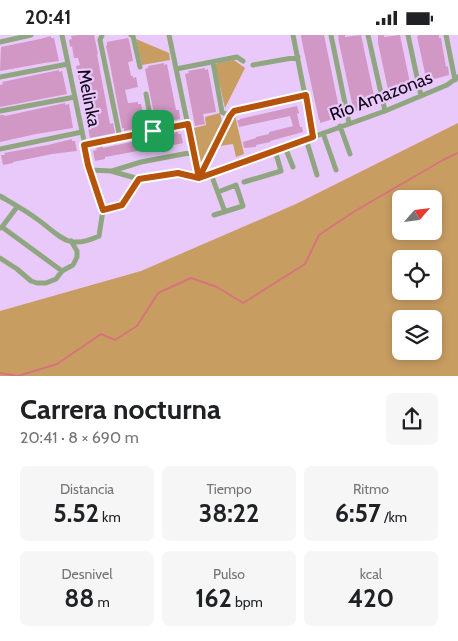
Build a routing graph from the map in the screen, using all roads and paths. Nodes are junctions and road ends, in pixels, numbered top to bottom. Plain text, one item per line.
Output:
1 (31, 35) edge
2 (62, 35) edge
3 (102, 35) edge
4 (131, 35) edge
5 (169, 35) edge
6 (294, 35) edge
7 (331, 35) edge
8 (368, 35) edge
9 (408, 35) edge
10 (446, 35) edge
11 (0, 42) edge
12 (298, 57) junction
13 (243, 61) dead end
14 (213, 62) junction
15 (68, 63) junction
16 (253, 65) dead end
17 (140, 67) dead end
18 (176, 69) junction
19 (0, 77) edge
20 (456, 79) edge
21 (146, 94) dead end
22 (306, 95) junction
23 (75, 97) junction
24 (421, 97) junction
25 (0, 111) edge
26 (385, 111) junction
27 (230, 116) junction
28 (350, 123) junction
29 (188, 124) junction
30 (340, 127) junction
31 (153, 131) junction
32 (82, 132) junction
33 (323, 133) junction
34 (313, 137) junction
35 (120, 138) junction
36 (306, 139) junction
37 (84, 145) junction
38 (285, 147) junction
39 (0, 149) edge
40 (275, 150) junction
41 (194, 152) junction
42 (350, 154) dead end
43 (293, 167) dead end
44 (89, 168) junction
45 (336, 170) dead end
46 (111, 171) junction
47 (211, 174) junction
48 (317, 175) dead end
49 (199, 178) junction
50 (139, 179) junction
51 (244, 182) dead end
52 (218, 192) junction
53 (0, 195) edge
54 (17, 207) junction
55 (103, 210) junction
56 (226, 212) junction
57 (214, 215) dead end
58 (1, 227) edge
59 (71, 241) junction
60 (0, 258) edge
61 (62, 271) junction

1 - 11 street
2 - 15 street, Melinka
3 - 35 street
4 - 17 street
5 - 18 street
6 - 12 street
7 - 28 street
8 - 26 street
9 - 24 street
10 - 20 street
12 - 16 street
12 - 22 street
13 - 14 street
14 - 18 street
14 - 27 street
15 - 19 street
15 - 23 street, Melinka
18 - 29 street
20 - 24 street, Río Amazonas
21 - 31 street
22 - 27 street
22 - 34 street
23 - 25 street
23 - 32 street, Melinka
24 - 26 street, Río Amazonas
26 - 28 street, Río Amazonas
27 - 49 street
28 - 30 street, Río Amazonas
29 - 31 street
29 - 41 street
30 - 33 street, Río Amazonas
30 - 42 street
31 - 35 street
32 - 37 street, Melinka
32 - 39 street
33 - 34 street, Río Amazonas
33 - 45 street
34 - 36 street, Río Amazonas
35 - 37 street
36 - 38 street, Río Amazonas
36 - 48 street
37 - 44 street, Melinka
38 - 40 street, Río Amazonas
38 - 43 street
40 - 47 street, Río Amazonas
40 - 51 street
41 - 46 street
41 - 49 street
44 - 46 street
44 - 55 street, Melinka
46 - 50 street
47 - 49 street, Río Amazonas
47 - 52 street
49 - 50 street
50 - 55 street
52 - 56 street
52 - 56 street
53 - 54 street
54 - 58 street
54 - 59 street
55 - 59 street
56 - 57 street
58 - 61 street
59 - 61 street
60 - 61 street

